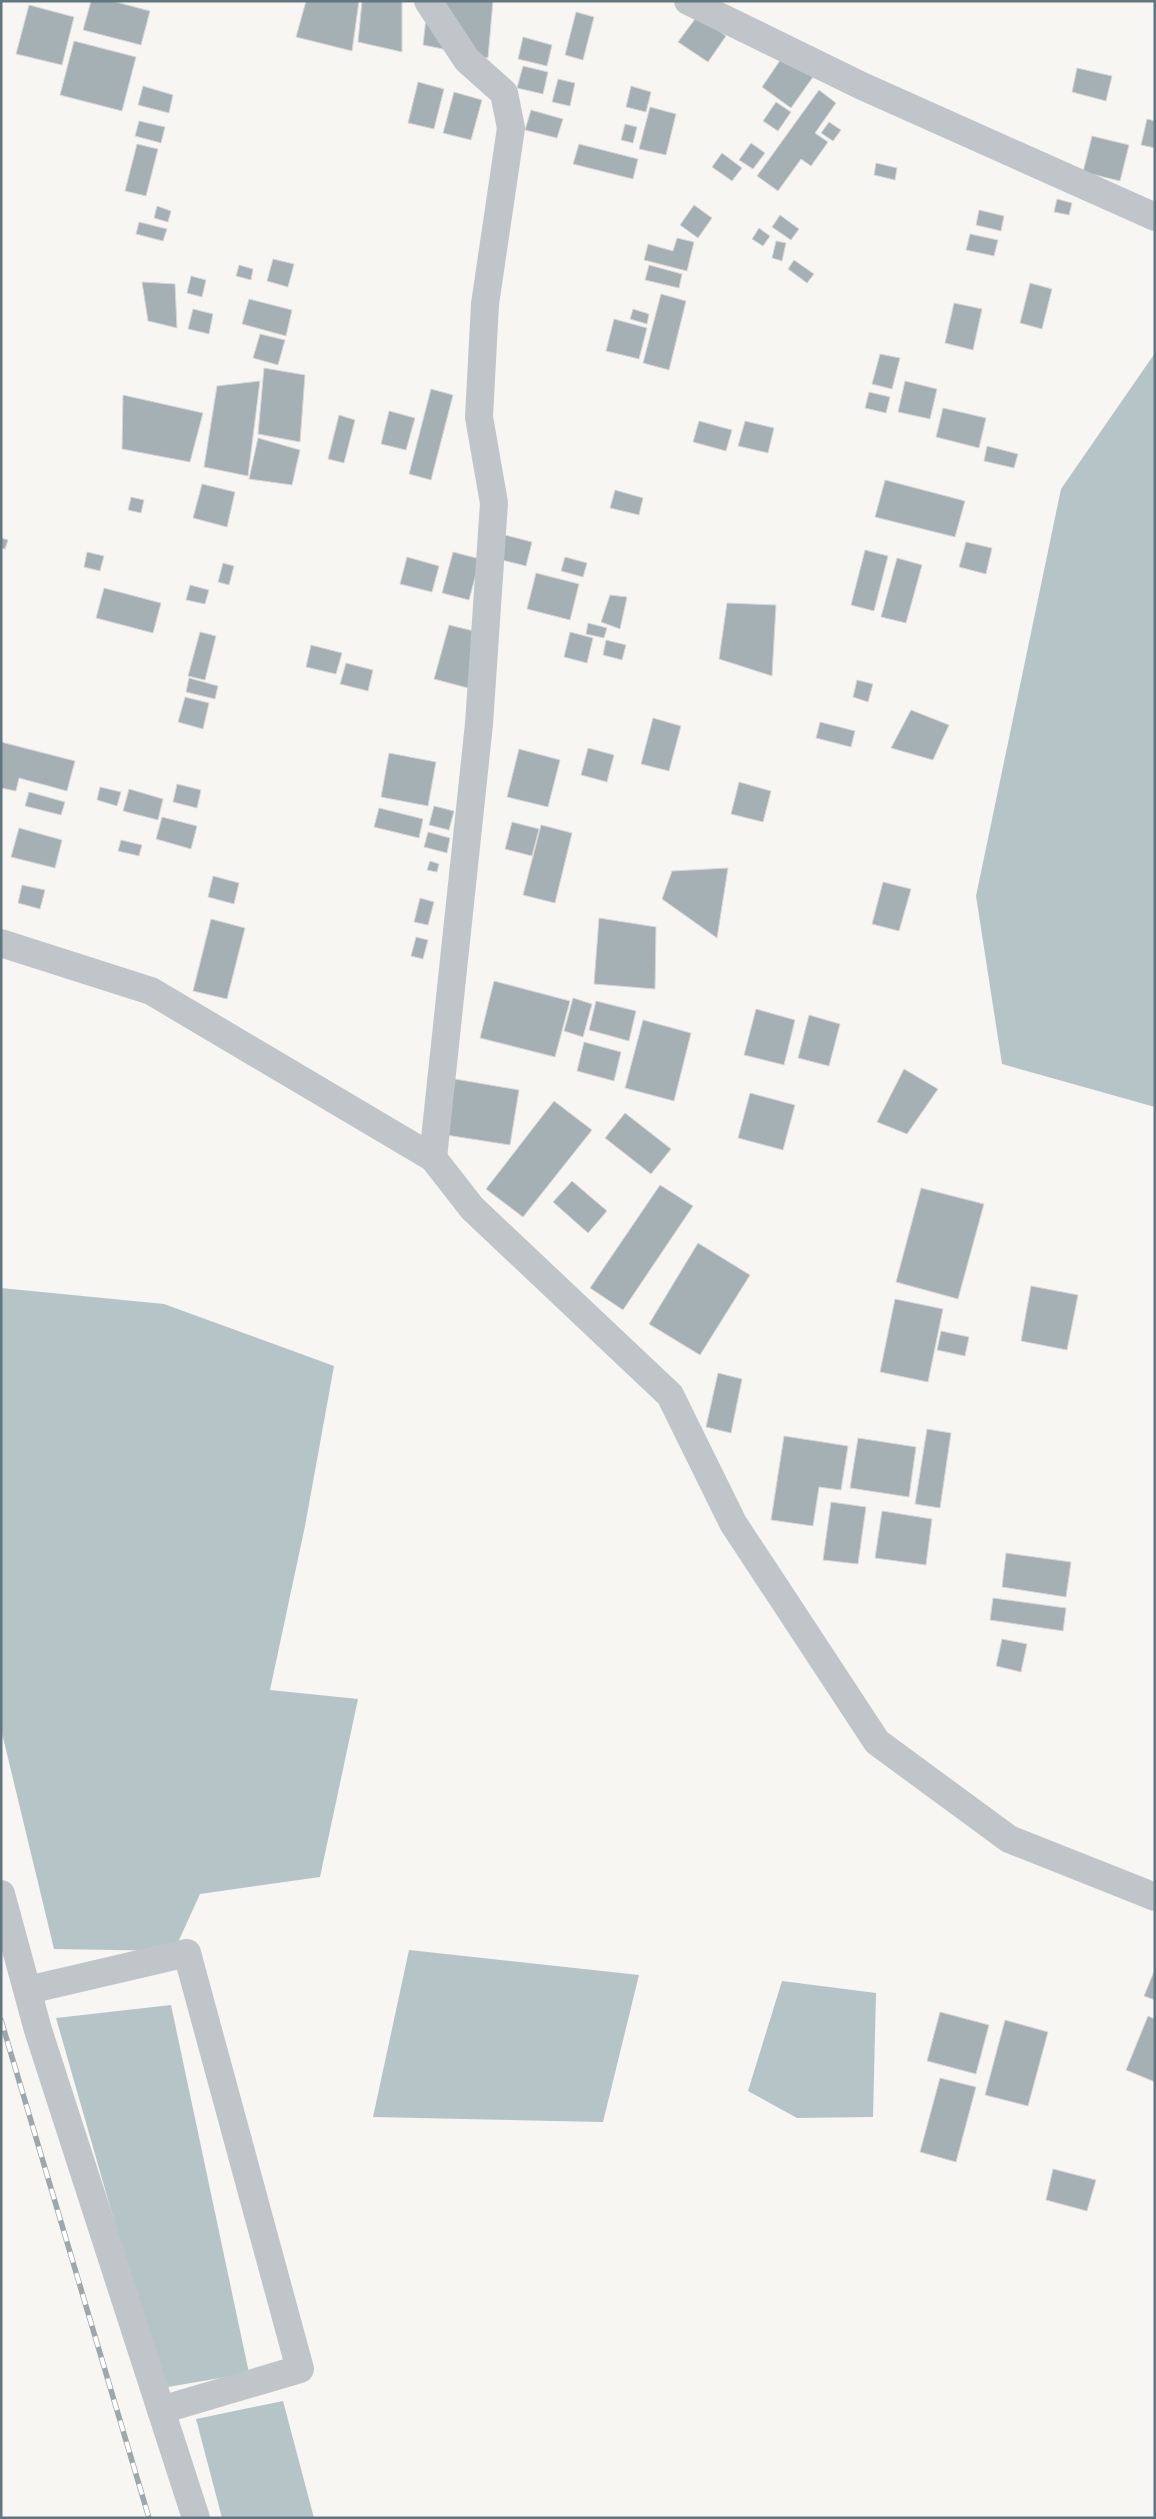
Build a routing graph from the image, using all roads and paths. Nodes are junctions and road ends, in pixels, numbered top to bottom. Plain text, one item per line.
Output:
1 (428, 1) edge
2 (688, 1) edge
3 (1155, 217) edge
4 (1, 943) edge
5 (433, 1158) junction
6 (1, 1894) edge
7 (1155, 1897) edge
8 (28, 1990) junction
9 (161, 2410) junction
10 (196, 2518) edge

1 - 5 street
2 - 3 street
4 - 5 street
5 - 7 street
6 - 8 street
8 - 9 street
8 - 9 street
9 - 10 street

